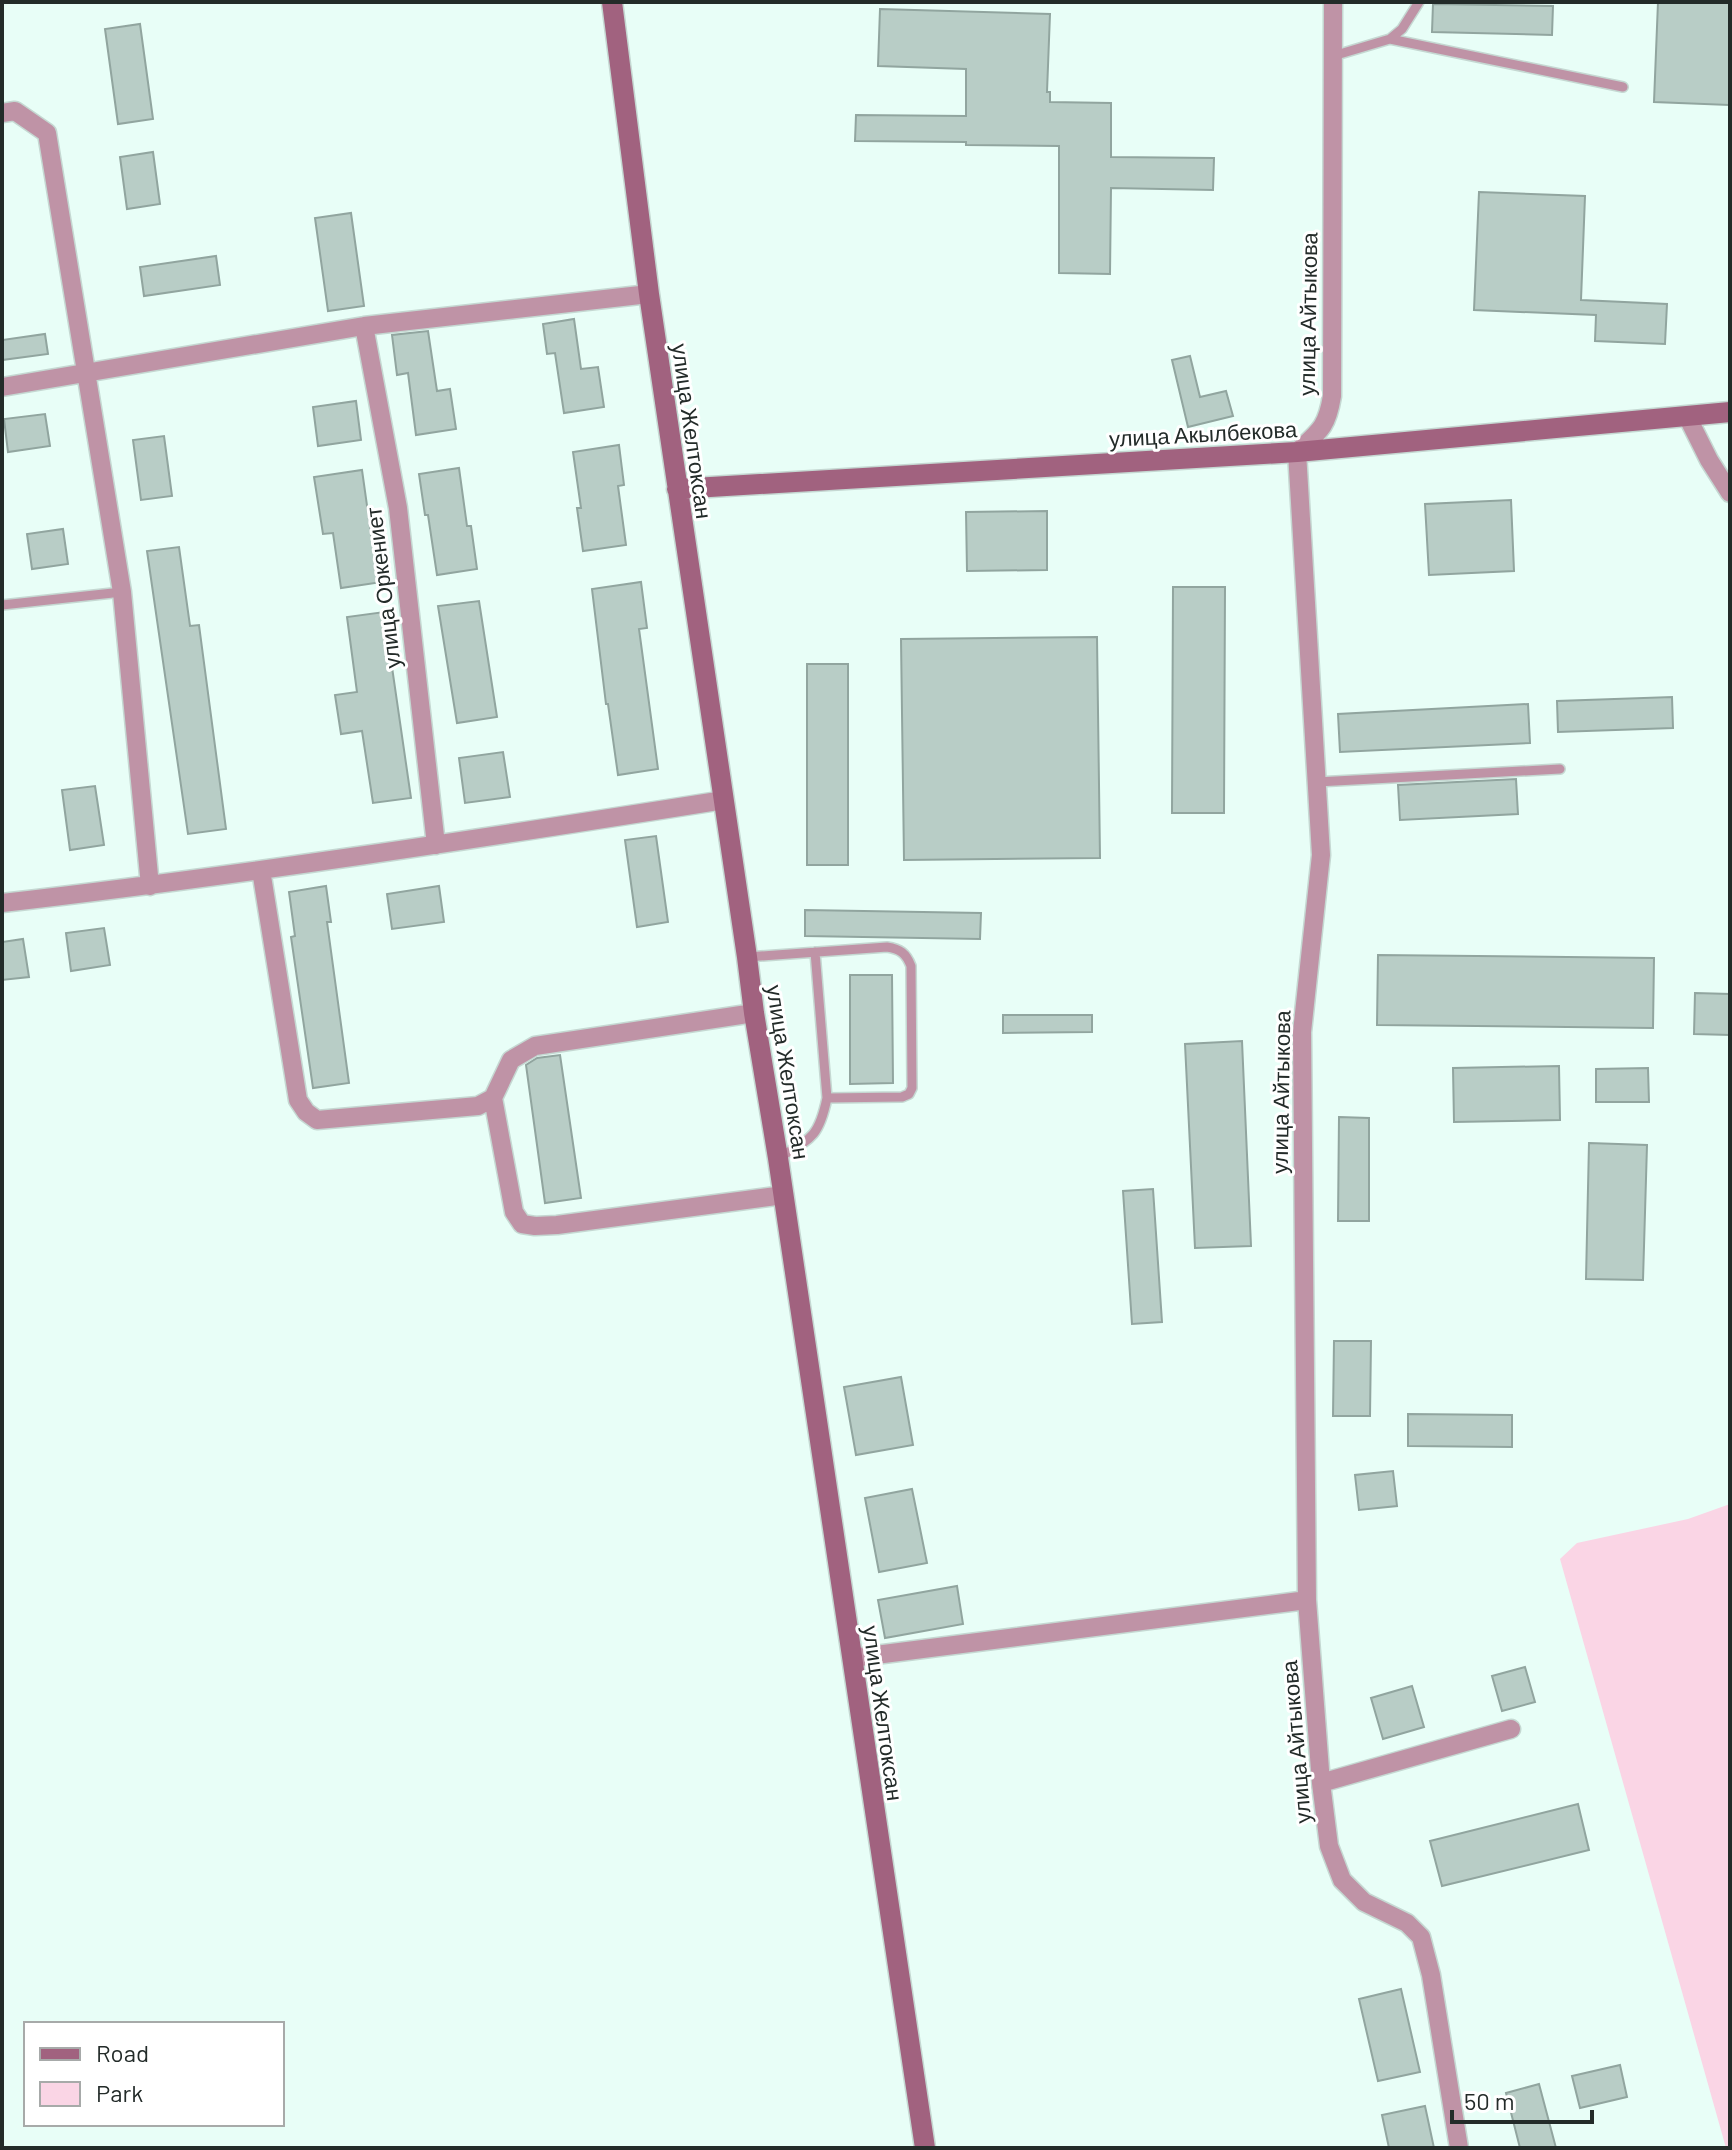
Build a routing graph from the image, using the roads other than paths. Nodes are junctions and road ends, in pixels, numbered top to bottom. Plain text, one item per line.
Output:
1 (612, 2) edge
2 (1333, 2) edge
3 (1419, 2) edge
4 (1390, 39) junction
5 (1333, 56) junction
6 (1623, 87) dead end
7 (2, 113) edge
8 (649, 294) junction
9 (364, 326) junction
10 (84, 372) junction
11 (2, 387) edge
12 (1730, 412) edge
13 (1687, 416) junction
14 (1297, 452) junction
15 (677, 489) junction
16 (1730, 493) edge
17 (122, 592) junction
18 (2, 605) edge
19 (1560, 769) dead end
20 (1317, 782) junction
21 (724, 800) junction
22 (436, 845) junction
23 (261, 870) junction
24 (150, 886) junction
25 (2, 903) edge
26 (815, 952) junction
27 (747, 957) junction
28 (754, 1013) junction
29 (493, 1098) junction
30 (827, 1098) junction
31 (778, 1158) junction
32 (784, 1195) junction
33 (1307, 1600) junction
34 (852, 1658) junction
35 (1511, 1729) dead end
36 (1321, 1783) junction
37 (925, 2148) edge
38 (1459, 2148) edge

1 - 8 street, улица Желтоксан
2 - 5 street, улица Айтыкова
3 - 4 lane
4 - 5 lane
4 - 6 lane
5 - 14 street, улица Айтыкова
7 - 10 street
8 - 9 street
8 - 15 street, улица Желтоксан
9 - 10 street
9 - 22 street, улица Оркениет
10 - 11 street
10 - 17 street
12 - 13 street, улица Акылбекова
13 - 14 street, улица Акылбекова
13 - 16 street
14 - 15 street, улица Акылбекова
14 - 20 street, улица Айтыкова
15 - 21 street, улица Желтоксан
17 - 18 lane
17 - 24 street
19 - 20 lane
20 - 33 street, улица Айтыкова
21 - 22 street
21 - 27 street, улица Желтоксан
22 - 23 street
23 - 24 street
23 - 29 street
24 - 25 street
26 - 27 lane
26 - 30 lane
26 - 30 lane
27 - 28 street, улица Желтоксан
28 - 29 street
28 - 31 street, улица Желтоксан
29 - 32 street
30 - 31 lane
31 - 32 street, улица Желтоксан
32 - 34 street, улица Желтоксан
33 - 34 street
33 - 36 street, улица Айтыкова
34 - 37 street, улица Желтоксан
35 - 36 street
36 - 38 street, улица Айтыкова

